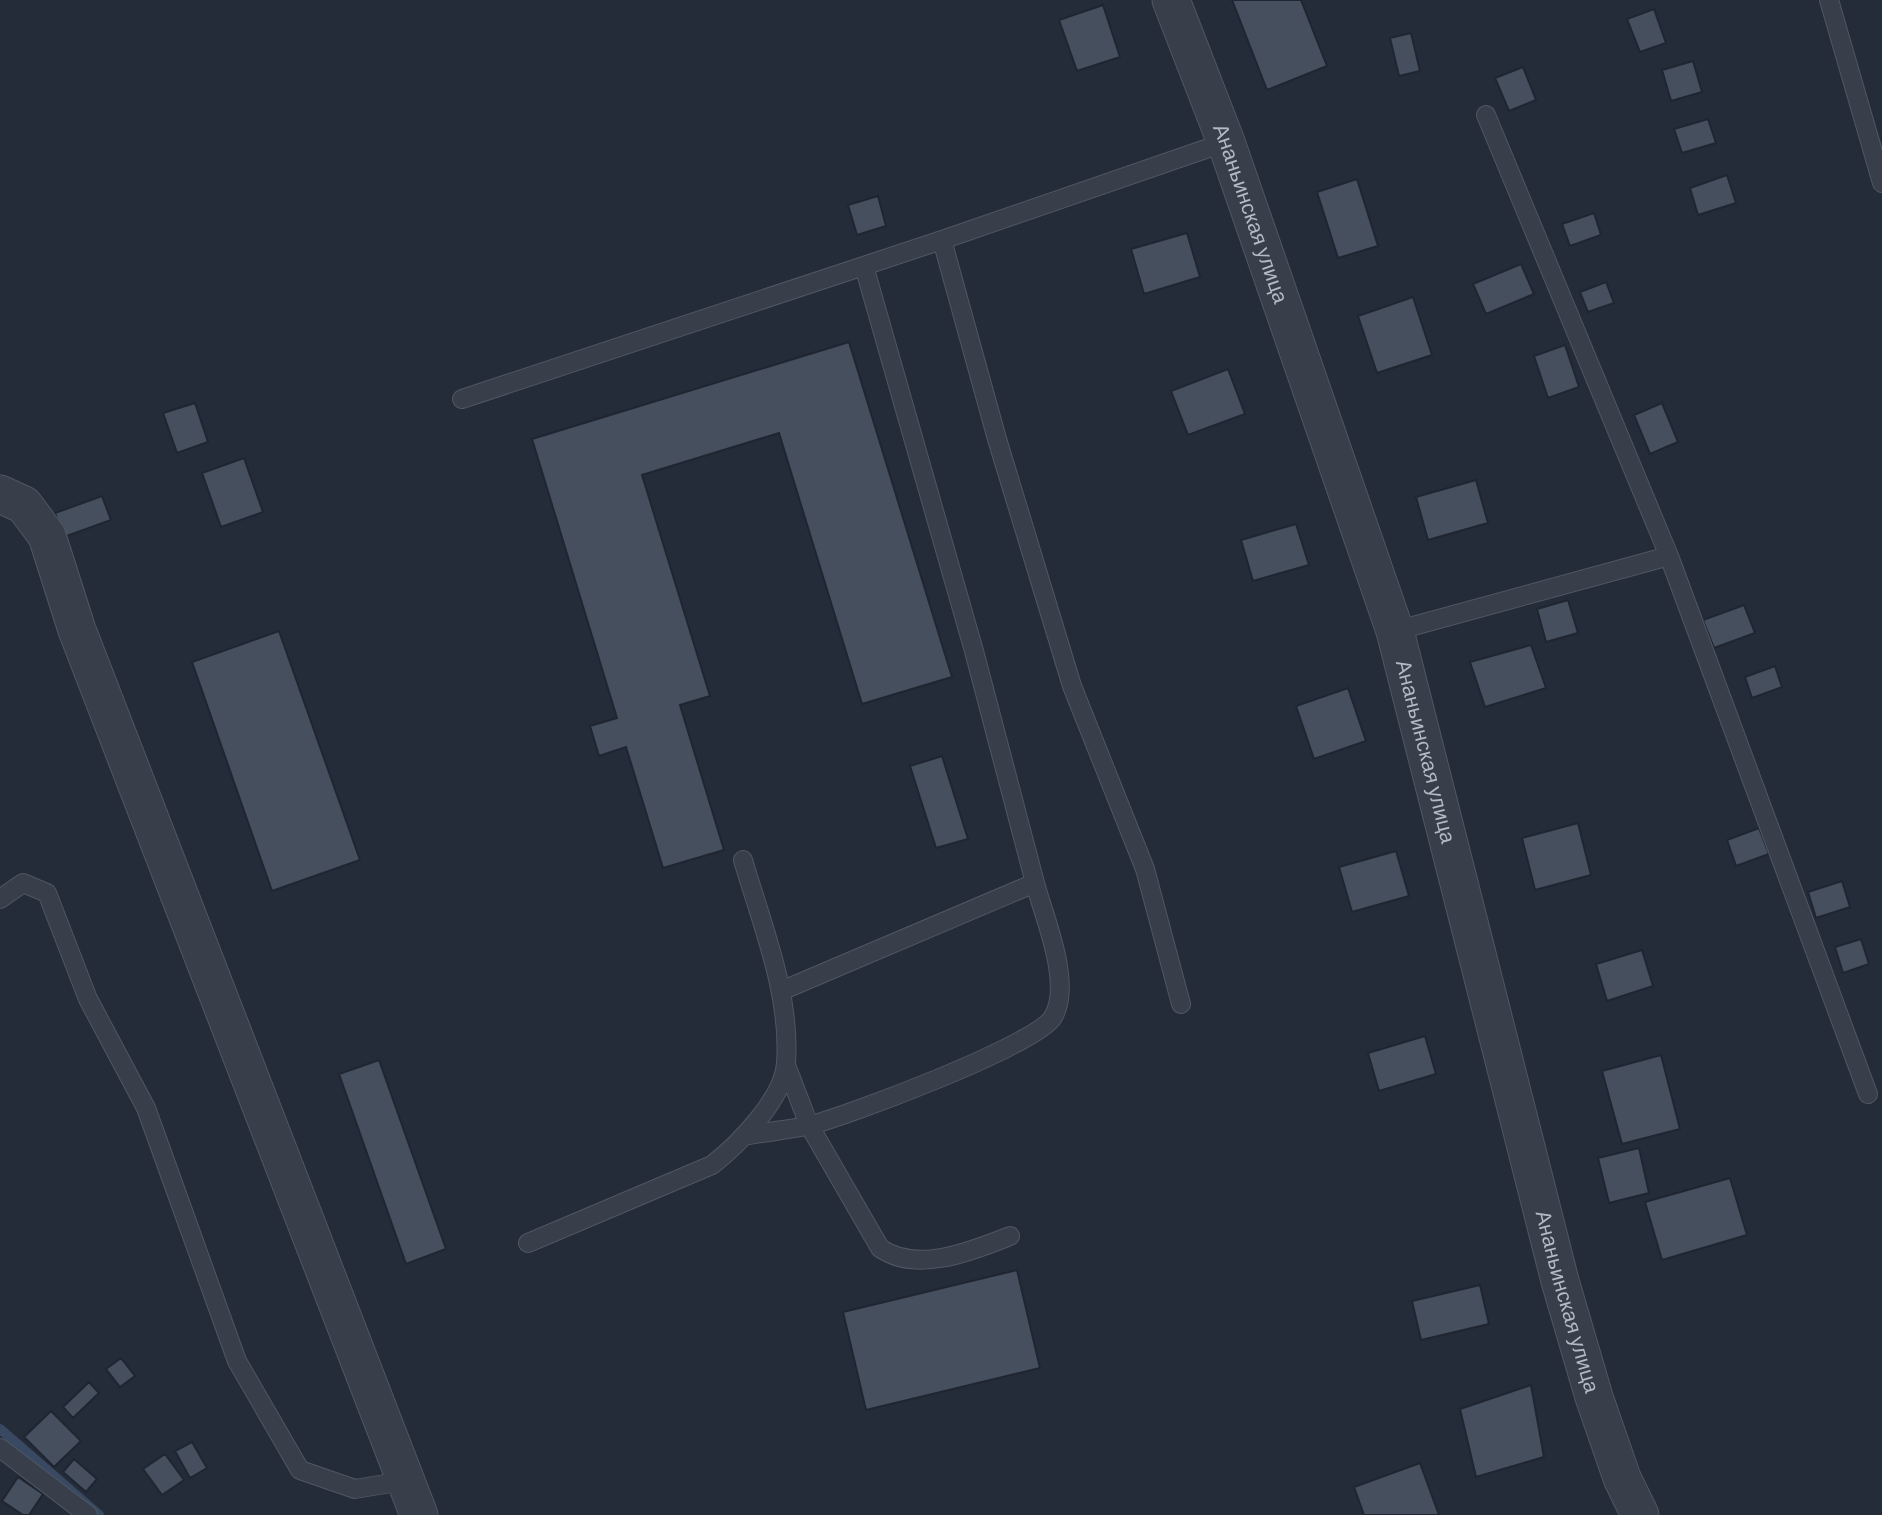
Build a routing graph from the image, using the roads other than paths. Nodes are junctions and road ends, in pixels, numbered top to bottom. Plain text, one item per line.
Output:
1 (1171, 0) edge
2 (1829, 0) edge
3 (1486, 115) dead end
4 (1226, 142) junction
5 (1881, 178) edge
6 (942, 240) junction
7 (864, 266) junction
8 (462, 399) dead end
9 (0, 494) edge
10 (1669, 556) junction
11 (1395, 631) junction
12 (743, 860) dead end
13 (1035, 883) junction
14 (0, 899) edge
15 (781, 991) junction
16 (1181, 1004) dead end
17 (786, 1065) junction
18 (1868, 1094) dead end
19 (809, 1125) junction
20 (744, 1136) junction
21 (1010, 1236) dead end
22 (528, 1243) dead end
23 (0, 1448) edge
24 (403, 1481) junction
25 (88, 1515) edge
26 (419, 1515) edge
27 (1640, 1515) edge

1 - 4 street, Ананьинская улица
2 - 5 lane
3 - 10 lane
4 - 6 lane
4 - 11 street, Ананьинская улица
6 - 7 lane
6 - 16 lane
7 - 8 lane
7 - 13 lane
9 - 24 street
10 - 11 lane
10 - 18 lane
11 - 27 street, Ананьинская улица
12 - 15 lane
13 - 15 lane
13 - 19 lane
14 - 24 lane
15 - 17 lane
17 - 19 lane
17 - 20 lane
19 - 20 lane
19 - 21 lane
20 - 22 lane
23 - 25 lane
24 - 26 street

